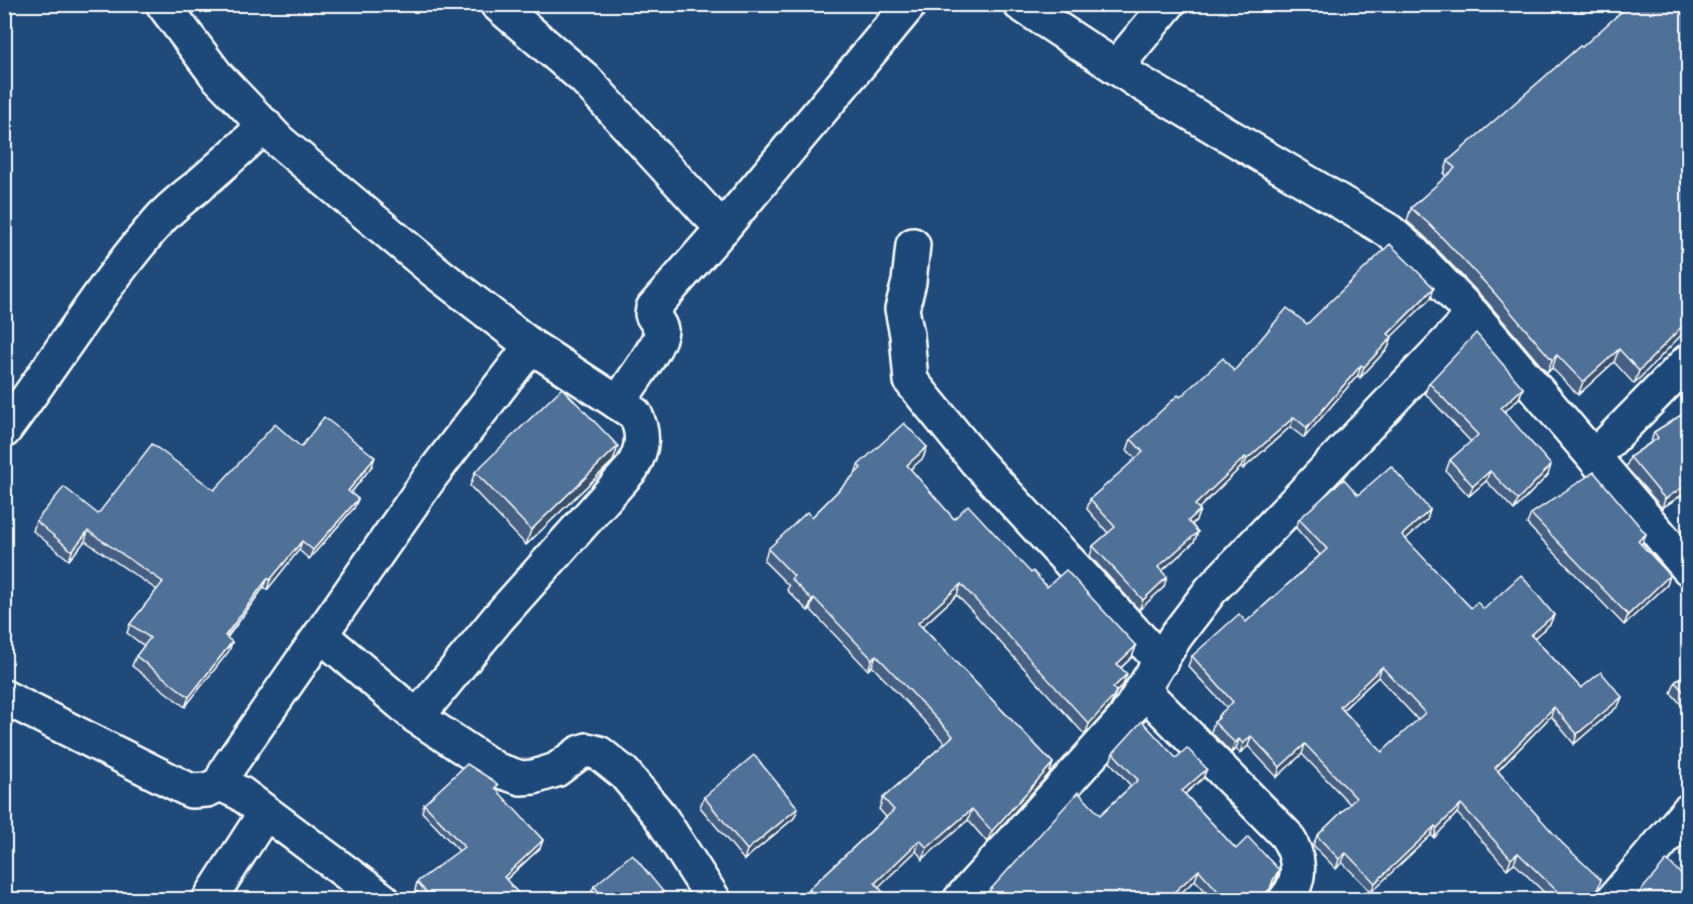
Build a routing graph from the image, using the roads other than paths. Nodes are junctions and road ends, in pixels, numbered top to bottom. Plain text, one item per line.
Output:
1 (163, 4) edge
2 (497, 4) edge
3 (910, 4) edge
4 (1020, 4) edge
5 (1168, 4) edge
6 (1116, 67) junction
7 (265, 125) junction
8 (723, 228) junction
9 (913, 244) dead end
10 (1473, 315) junction
11 (531, 346) junction
12 (1689, 361) edge
13 (618, 403) junction
14 (4, 430) edge
15 (1594, 457) junction
16 (1689, 568) edge
17 (321, 635) junction
18 (1161, 661) junction
19 (1143, 690) junction
20 (4, 697) edge
21 (417, 717) junction
22 (220, 784) junction
23 (1689, 811) edge
24 (265, 813) junction
25 (209, 900) edge
26 (383, 900) edge
27 (714, 900) edge
28 (960, 900) edge
29 (1285, 900) edge
30 (1613, 900) edge

1 - 7 street
2 - 8 street
3 - 8 street
4 - 6 street
5 - 6 street
6 - 10 street
7 - 11 street
7 - 14 street
8 - 13 street
9 - 18 street
10 - 15 street
10 - 18 street
11 - 13 street
11 - 17 street
12 - 15 street
13 - 21 street
15 - 16 street
17 - 21 street
17 - 22 street
18 - 19 street
19 - 28 street
19 - 29 street
20 - 22 street
21 - 27 street
22 - 24 street
23 - 30 street
24 - 25 street
24 - 26 street

